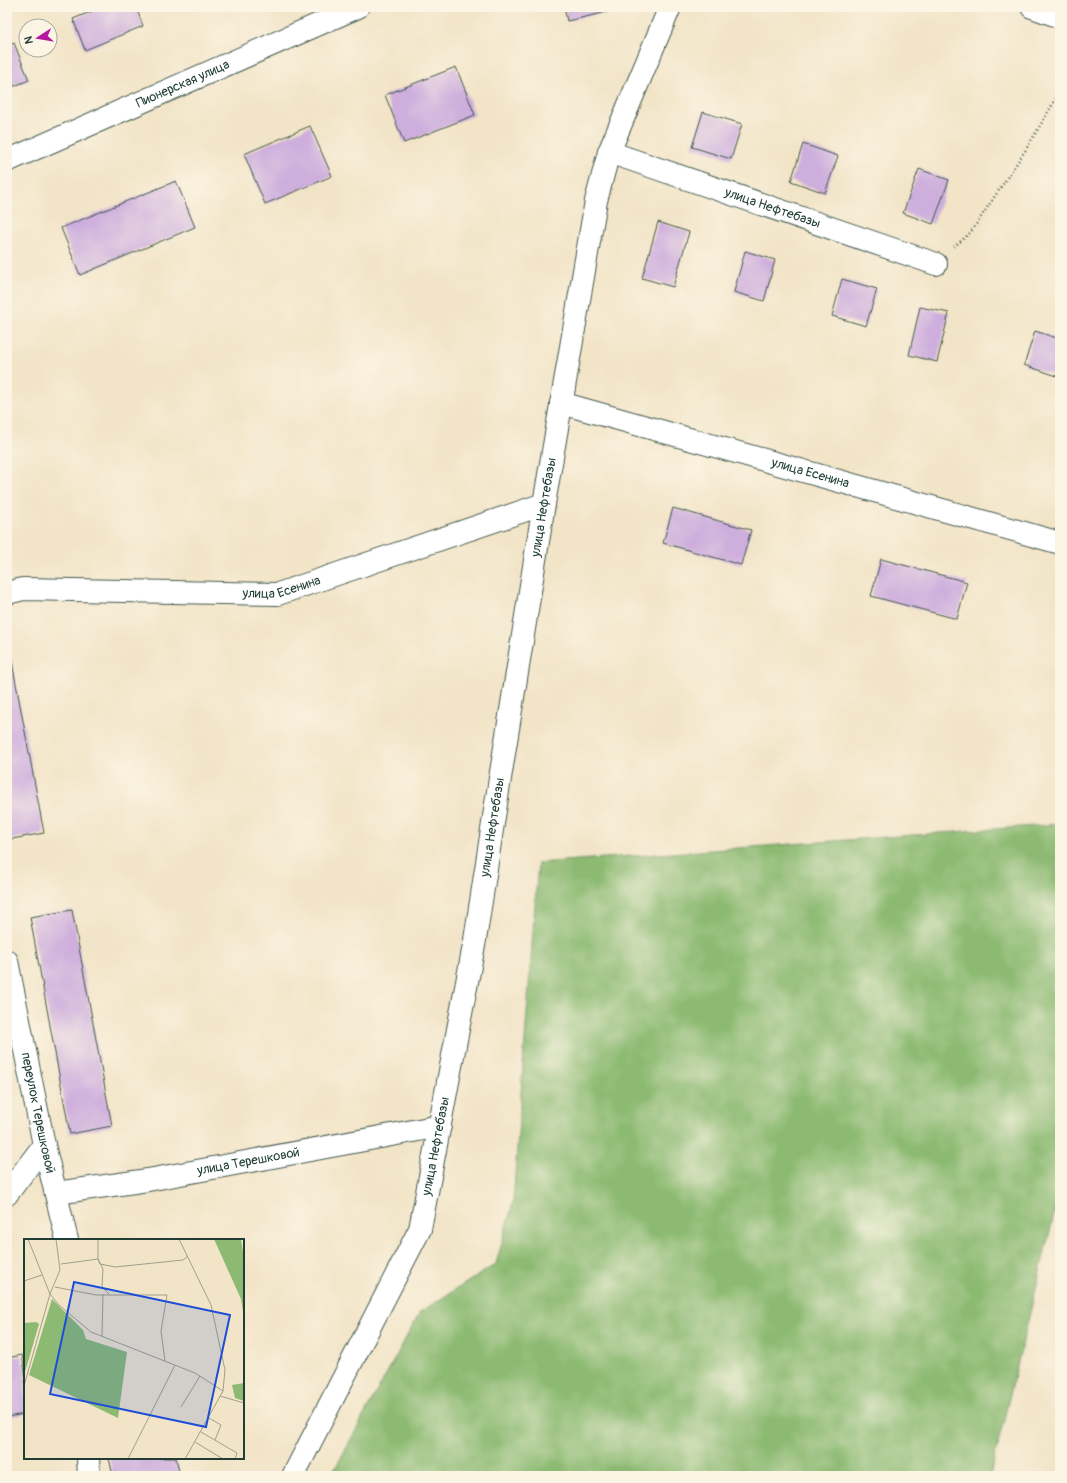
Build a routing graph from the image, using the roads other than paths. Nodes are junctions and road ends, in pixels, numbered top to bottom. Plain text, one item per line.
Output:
1 (358, 7) edge
2 (670, 7) edge
3 (1032, 7) edge
4 (1060, 17) edge
5 (609, 152) junction
6 (7, 160) edge
7 (936, 264) road end
8 (561, 403) junction
9 (544, 504) junction
10 (1060, 543) edge
11 (7, 592) edge
12 (7, 961) edge
13 (440, 1126) junction
14 (44, 1145) junction
15 (56, 1193) junction
16 (7, 1194) edge
17 (67, 1239) edge
18 (88, 1459) edge
19 (89, 1476) edge
20 (293, 1476) edge

1 - 6 street, Пионерская улица
2 - 5 street, улица Нефтебазы
3 - 4 street
5 - 7 street, улица Нефтебазы
5 - 8 street, улица Нефтебазы
8 - 9 street, улица Нефтебазы
8 - 10 street, улица Есенина
9 - 11 street, улица Есенина
9 - 13 street, улица Нефтебазы
12 - 14 street, переулок Терешковой
13 - 15 street, улица Терешковой
13 - 20 street, улица Нефтебазы
14 - 15 street, переулок Терешковой
14 - 16 street
15 - 17 street, переулок Терешковой
18 - 19 street

